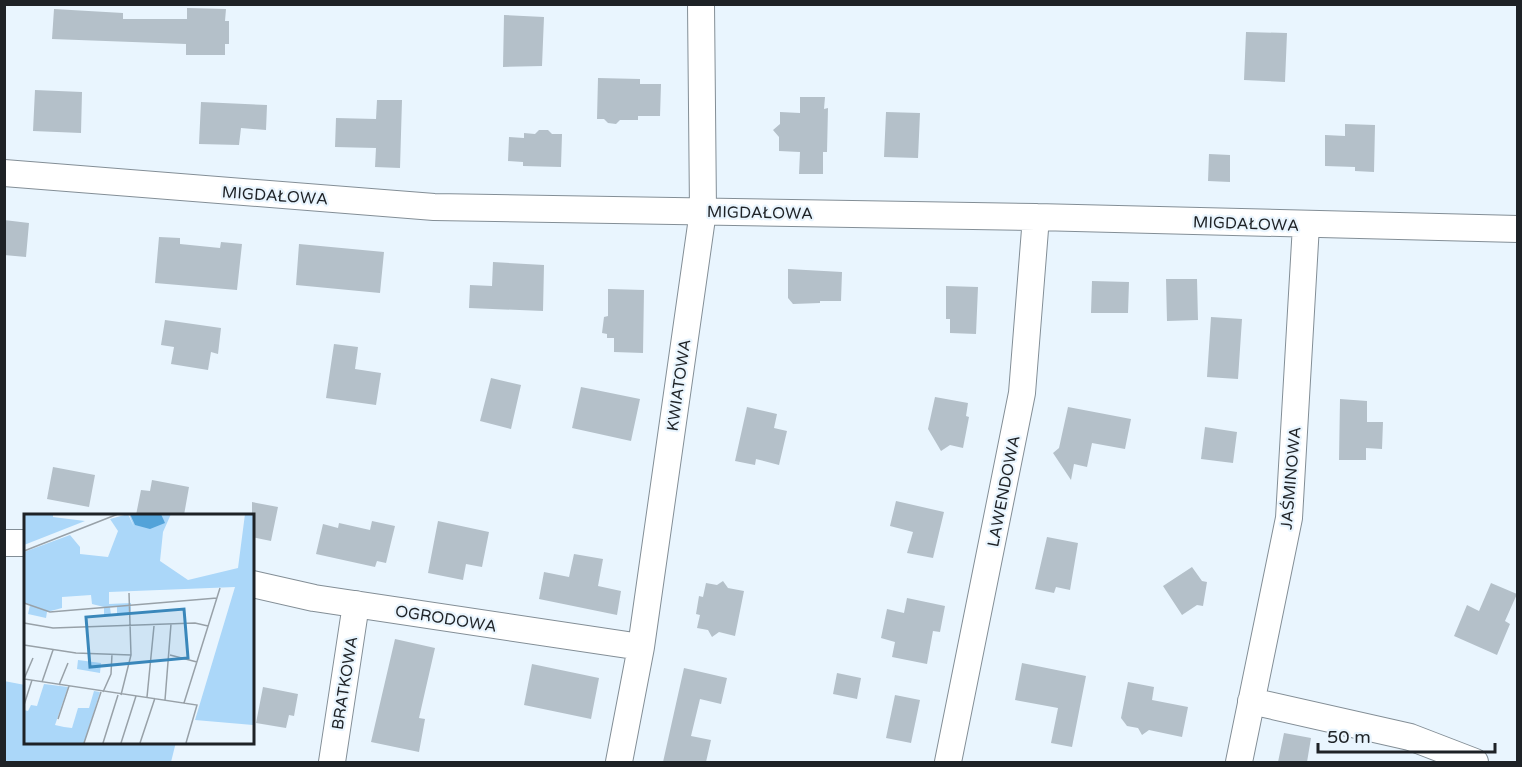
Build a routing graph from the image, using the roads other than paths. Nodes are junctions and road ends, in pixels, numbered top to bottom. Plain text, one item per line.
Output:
1 (701, 4) edge
2 (4, 173) edge
3 (703, 211) junction
4 (1036, 217) junction
5 (1306, 225) junction
6 (1518, 229) edge
7 (4, 543) edge
8 (24, 543) edge
9 (254, 584) edge
10 (356, 604) junction
11 (641, 647) junction
12 (1251, 701) junction
13 (332, 762) edge
14 (619, 762) edge
15 (948, 762) edge
16 (1239, 762) edge
17 (1475, 762) edge

1 - 3 street, KWIATOWA
2 - 3 street, MIGDAŁOWA
3 - 4 street, MIGDAŁOWA
3 - 11 street, KWIATOWA
4 - 5 street, MIGDAŁOWA
4 - 15 street, LAWENDOWA
5 - 6 street, MIGDAŁOWA
5 - 12 street, JAŚMINOWA
7 - 8 street
9 - 10 street, OGRODOWA
10 - 11 street, OGRODOWA
10 - 13 street, BRATKOWA
11 - 14 street, KWIATOWA
12 - 16 street, JAŚMINOWA
12 - 17 street

